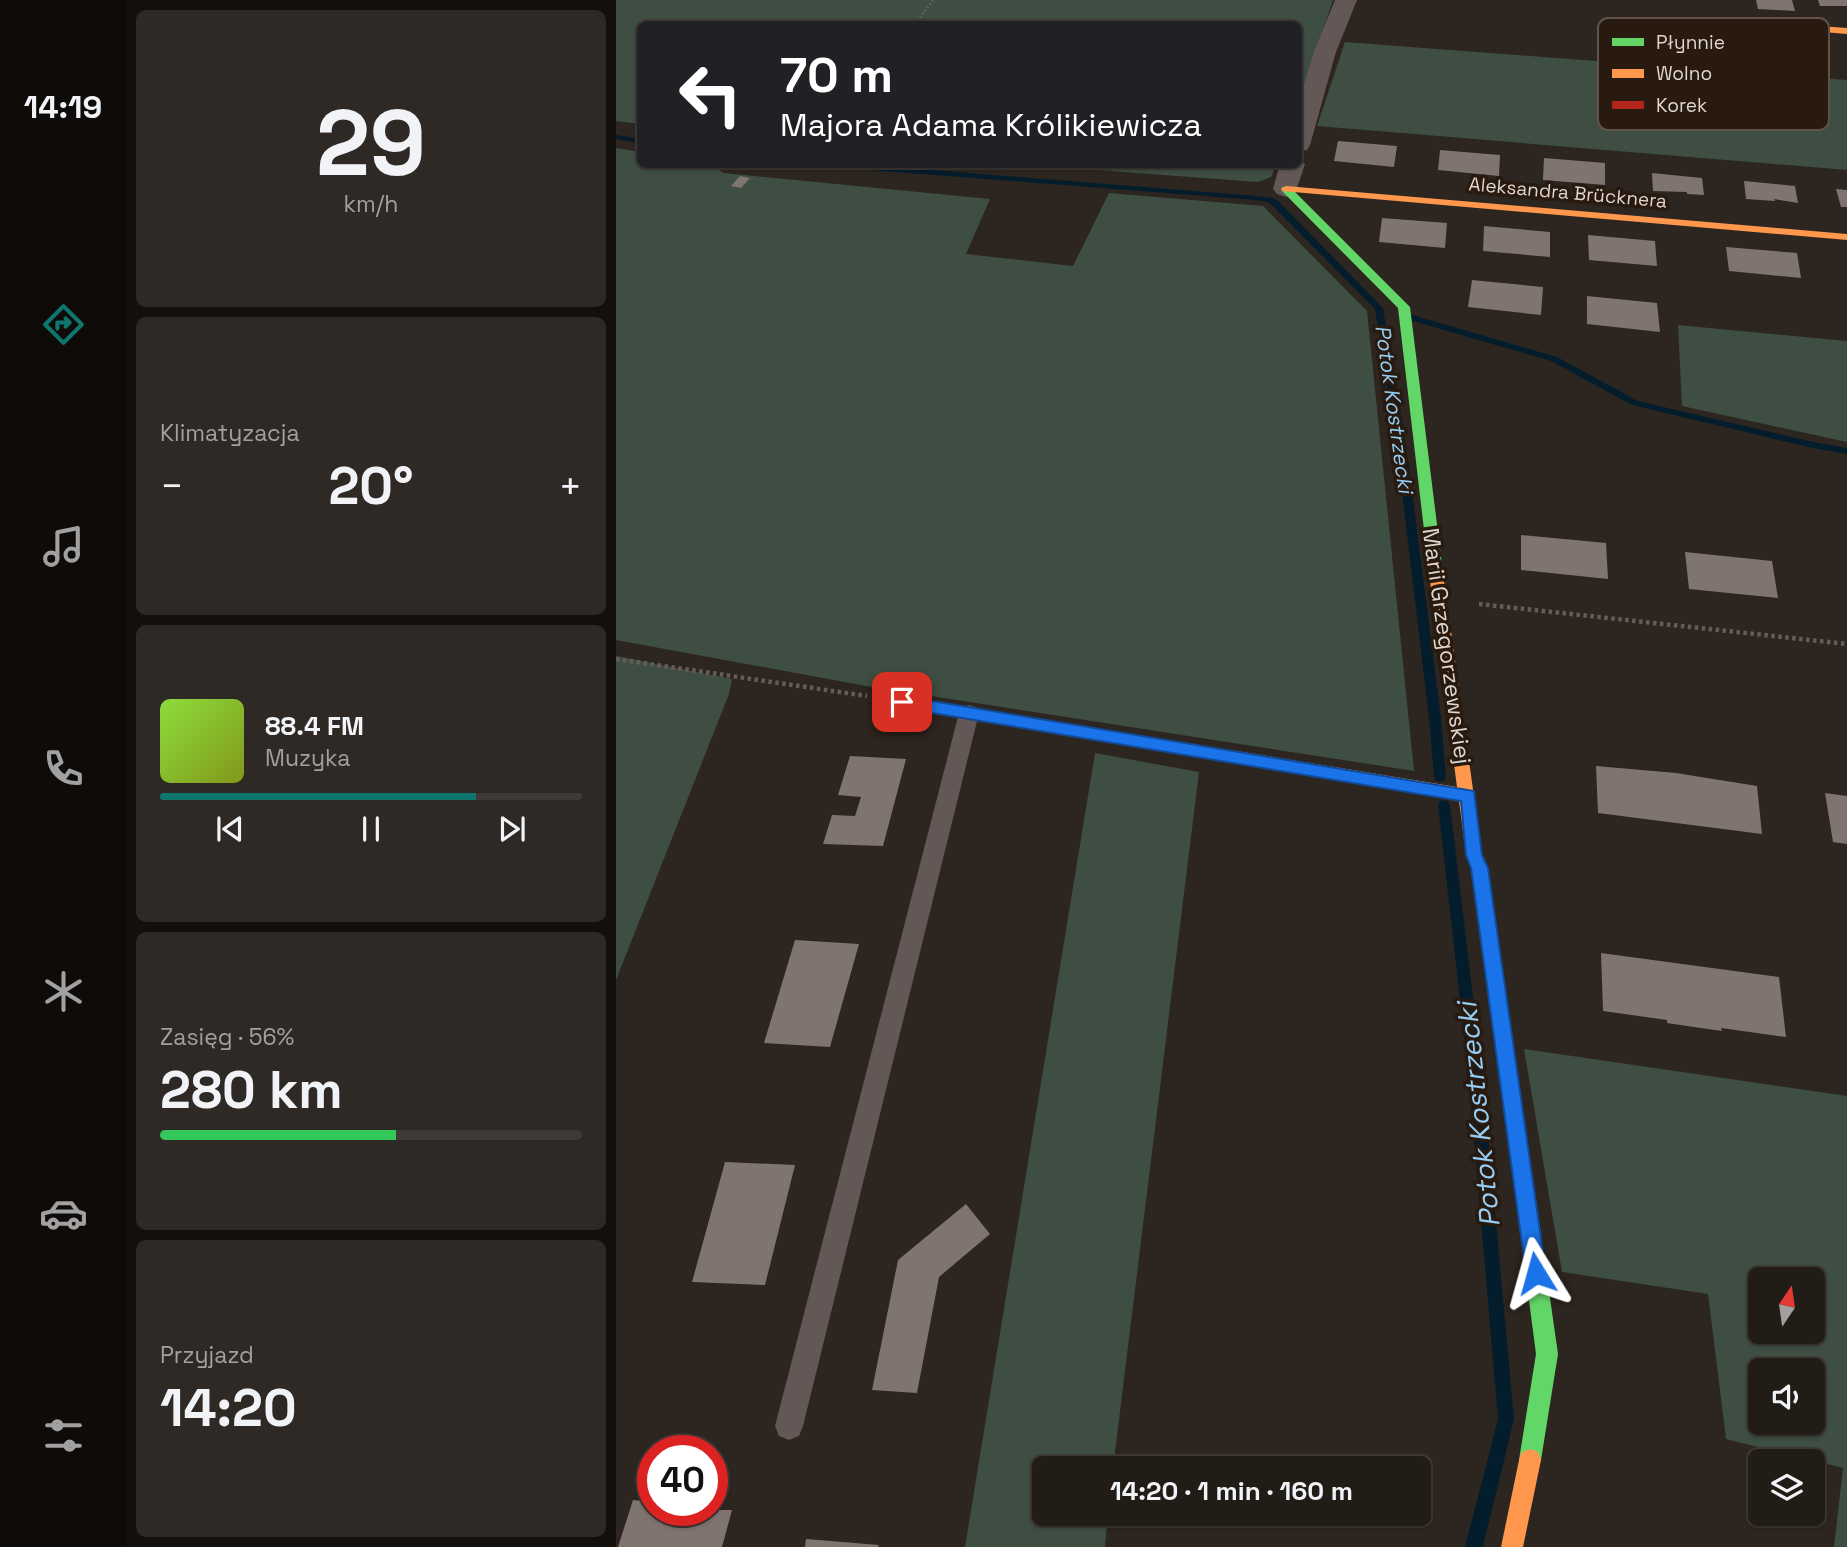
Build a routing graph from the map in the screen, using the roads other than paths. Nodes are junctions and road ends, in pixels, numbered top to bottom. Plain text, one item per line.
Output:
1 (1346, 0) edge
2 (1829, 30) edge
3 (1847, 31) edge
4 (1302, 131) edge
5 (1292, 168) edge
6 (1286, 189) junction
7 (1847, 237) edge
8 (902, 702) road end
9 (970, 713) junction
10 (1468, 796) junction
11 (789, 1426) dead end
12 (1511, 1547) edge

1 - 4 street
2 - 3 street
5 - 6 street
6 - 7 street, Aleksandra Brücknera
6 - 10 street, Marii Grzegorzewskiej
8 - 9 street
9 - 10 street
9 - 11 lane
10 - 12 street, Marii Grzegorzewskiej

